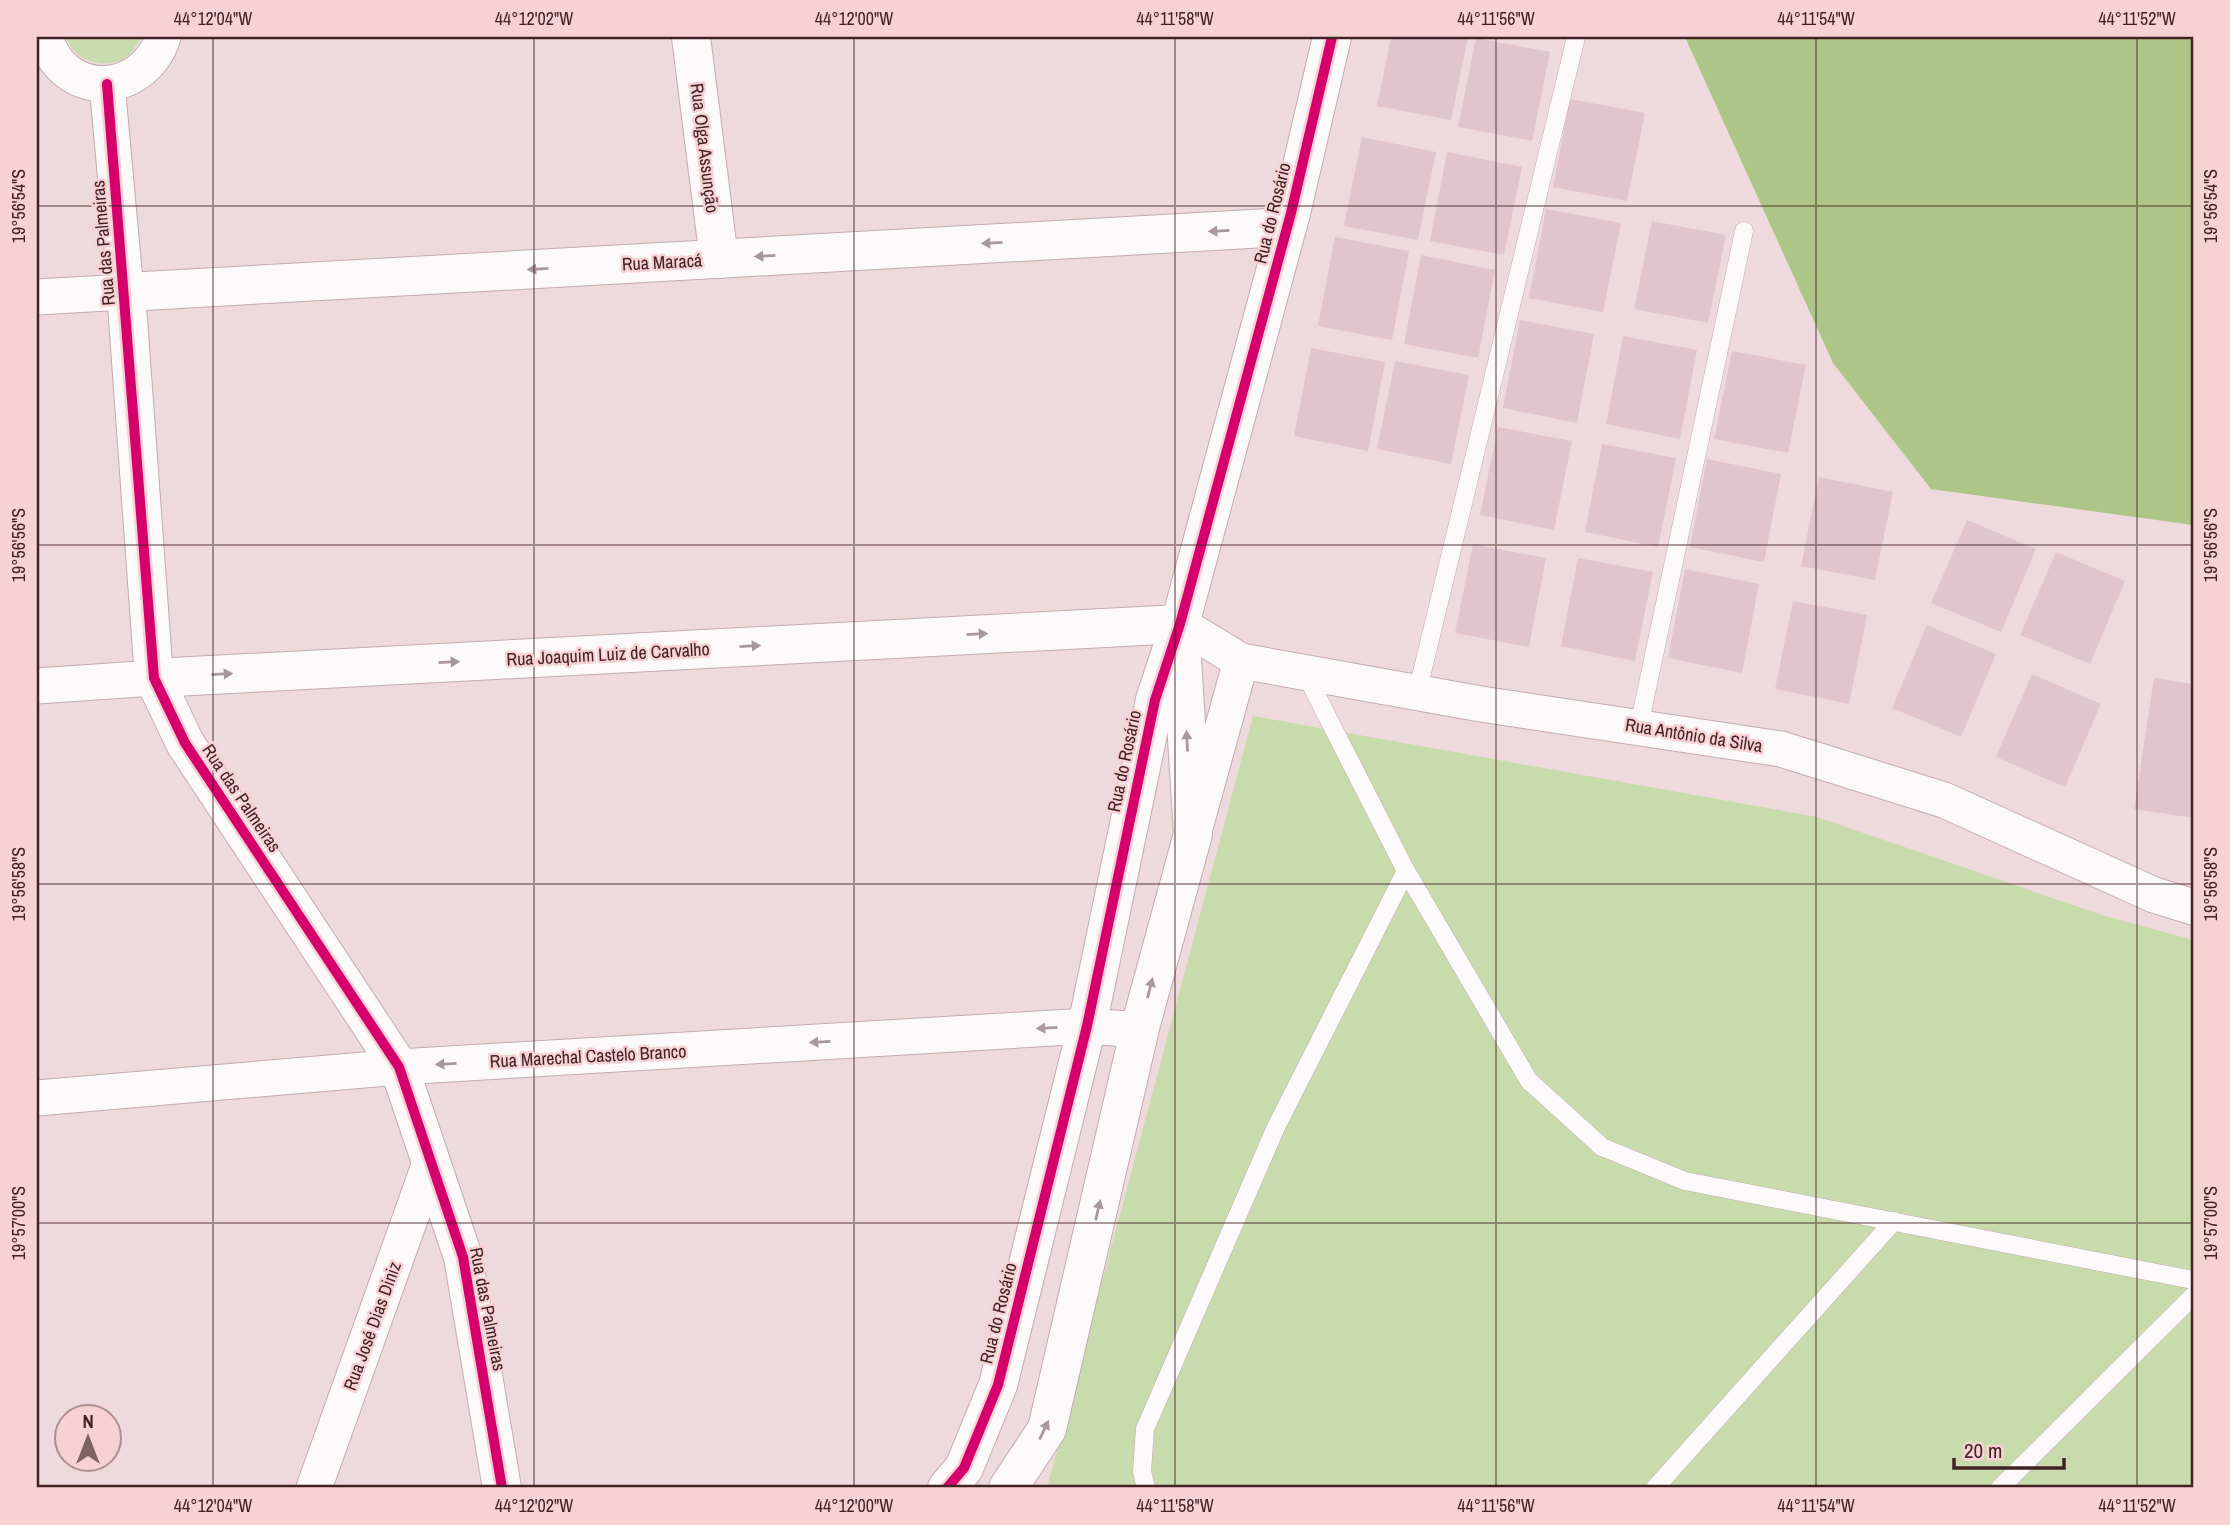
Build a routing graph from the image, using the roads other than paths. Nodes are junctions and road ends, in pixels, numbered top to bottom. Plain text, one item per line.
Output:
1 (44, 37) edge
2 (163, 37) edge
3 (691, 37) edge
4 (1332, 37) edge
5 (1576, 37) edge
6 (107, 84) junction
7 (1287, 227) junction
8 (1744, 231) dead end
9 (719, 259) junction
10 (125, 292) junction
11 (37, 297) edge
12 (1180, 624) junction
13 (1241, 661) junction
14 (1305, 673) junction
15 (154, 678) junction
16 (37, 686) edge
17 (1417, 693) junction
18 (1639, 726) junction
19 (1193, 834) junction
20 (1406, 872) junction
21 (2193, 907) edge
22 (1087, 1026) junction
23 (1140, 1030) junction
24 (399, 1067) junction
25 (37, 1098) edge
26 (430, 1163) junction
27 (1894, 1221) junction
28 (2193, 1280) edge
29 (2193, 1296) edge
30 (314, 1488) edge
31 (502, 1488) edge
32 (947, 1488) edge
33 (1008, 1488) edge
34 (1146, 1488) edge
35 (1655, 1488) edge
36 (2000, 1488) edge

1 - 6 street
2 - 6 street
3 - 9 street, Rua Olga Assunção
4 - 7 street, Rua do Rosário
5 - 17 lane
6 - 10 street, Rua das Palmeiras
7 -> 9 street, Rua Maracá
7 - 12 street, Rua do Rosário
8 - 18 lane
9 -> 10 street, Rua Maracá
10 - 11 street, Rua Maracá
10 - 15 street, Rua das Palmeiras
12 - 13 street, Rua Antônio da Silva
15 -> 12 street, Rua Joaquim Luiz de Carvalho
19 -> 12 street, Rua do Rosário
12 - 22 street, Rua do Rosário
13 - 14 street, Rua Antônio da Silva
13 - 19 street, Rua do Rosário
14 - 17 street, Rua Antônio da Silva
14 - 20 lane
15 - 16 street, Rua Joaquim Luiz de Carvalho
15 - 24 street, Rua das Palmeiras
17 - 18 street, Rua Antônio da Silva
18 - 21 street, Rua Antônio da Silva
23 -> 19 street, Rua do Rosário
20 - 27 lane
20 - 34 lane
22 - 23 street, Rua Marechal Castelo Branco
22 -> 24 street, Rua Marechal Castelo Branco
22 - 32 street, Rua do Rosário
33 -> 23 street, Rua do Rosário
24 - 25 street, Rua Marechal Castelo Branco
24 - 26 street, Rua das Palmeiras
26 - 30 street, Rua José Dias Diniz
26 - 31 street, Rua das Palmeiras
27 - 28 lane
27 - 35 lane
29 - 36 lane

